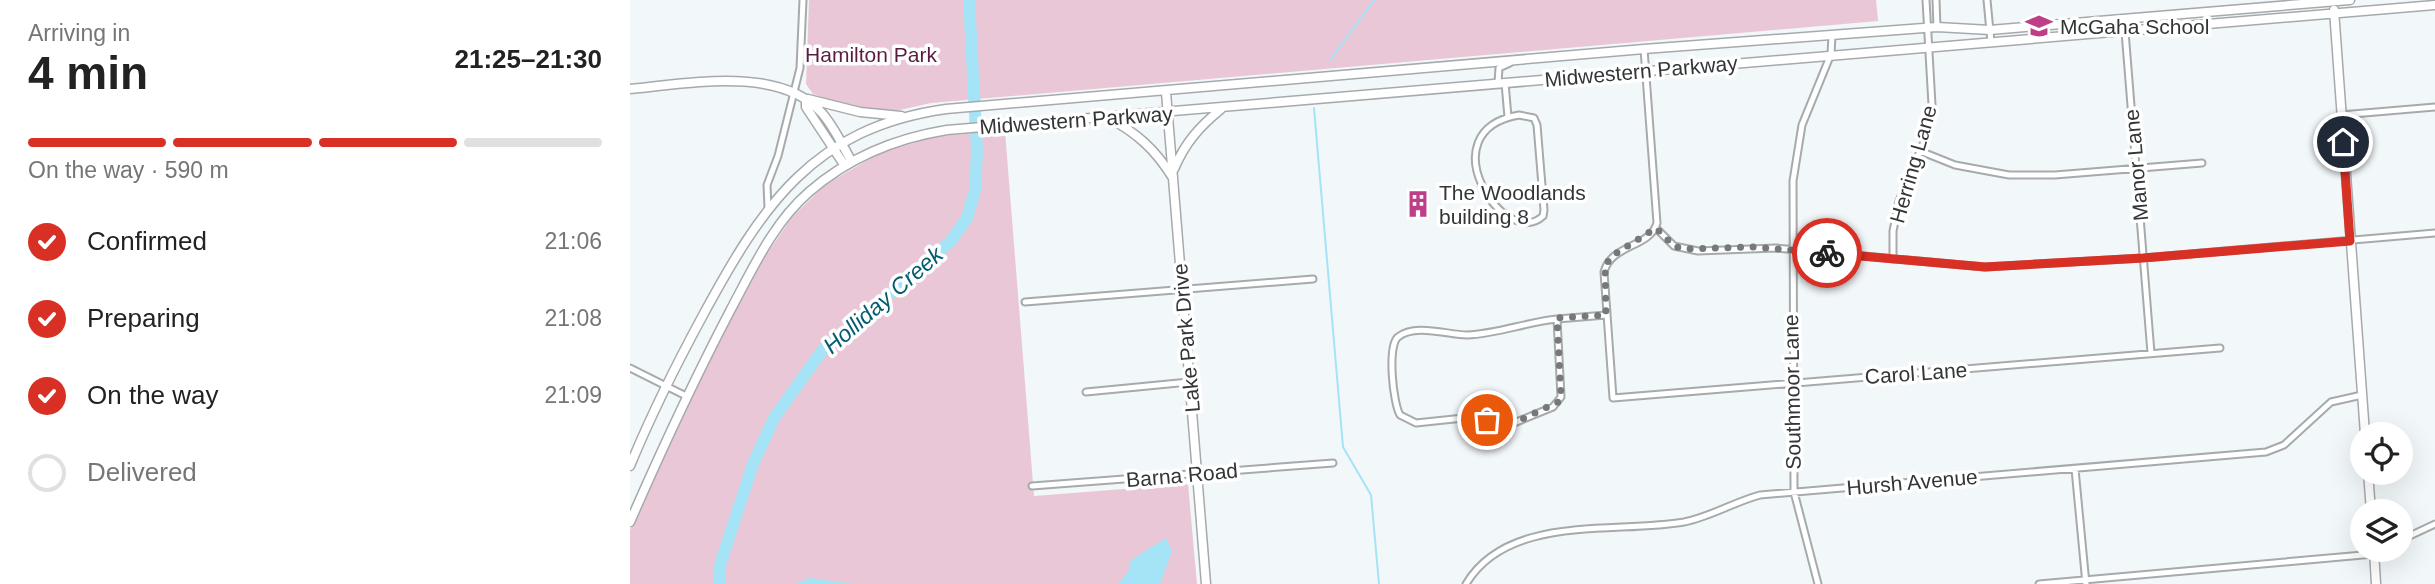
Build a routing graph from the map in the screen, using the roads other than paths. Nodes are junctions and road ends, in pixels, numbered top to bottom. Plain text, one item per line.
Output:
1 (803, 0) edge
2 (1926, 0) edge
3 (1936, 0) edge
4 (1987, 0) edge
5 (2285, 0) edge
6 (2350, 0) edge
7 (2333, 1) edge
8 (2435, 5) edge
9 (2266, 7) junction
10 (2334, 14) junction
11 (2124, 19) junction
12 (1937, 27) junction
13 (1927, 28) junction
14 (1990, 30) junction
15 (2125, 31) junction
16 (1832, 36) junction
17 (1991, 42) junction
18 (1929, 47) junction
19 (1644, 49) junction
20 (1831, 54) junction
21 (1544, 58) junction
22 (1645, 70) junction
23 (1501, 83) junction
24 (630, 89) edge
25 (1166, 92) junction
26 (801, 97) junction
27 (2435, 107) edge
28 (1223, 108) junction
29 (1168, 113) junction
30 (2341, 115) junction
31 (908, 116) junction
32 (1107, 117) junction
33 (1508, 117) junction
34 (838, 145) junction
35 (1920, 151) junction
36 (2202, 163) dead end
37 (848, 164) junction
38 (2136, 169) junction
39 (1173, 176) junction
40 (768, 206) junction
41 (1656, 228) junction
42 (2435, 233) edge
43 (2350, 241) junction
44 (1791, 250) junction
45 (2143, 258) junction
46 (1893, 259) junction
47 (1313, 279) dead end
48 (1182, 289) junction
49 (1025, 302) dead end
50 (1606, 315) junction
51 (1557, 318) junction
52 (2220, 348) dead end
53 (2151, 353) junction
54 (630, 368) edge
55 (1189, 382) junction
56 (1791, 384) junction
57 (666, 386) junction
58 (1086, 392) dead end
59 (2362, 395) junction
60 (686, 396) junction
61 (2364, 422) edge
62 (1333, 463) dead end
63 (630, 466) edge
64 (2075, 469) junction
65 (1197, 474) junction
66 (1032, 486) dead end
67 (1794, 492) junction
68 (631, 519) edge
69 (2435, 524) edge
70 (2413, 534) edge
71 (2350, 554) edge
72 (2375, 562) edge
73 (2086, 582) edge
74 (1206, 584) edge
75 (1466, 584) edge
76 (1818, 584) edge
77 (2039, 584) edge
78 (2376, 584) edge

1 - 26 street
2 - 13 street, Herring Lane
3 - 12 street
4 - 14 street
5 - 9 main road
6 - 7 main road, Midwestern Parkway
7 - 9 main road, Midwestern Parkway
7 - 10 main road
8 - 10 main road, Midwestern Parkway
9 - 11 main road, Midwestern Parkway
10 - 15 main road, Midwestern Parkway
10 - 30 main road
11 - 14 main road, Midwestern Parkway
11 - 15 street, Manor Lane
12 - 13 main road, Midwestern Parkway
12 - 14 main road, Midwestern Parkway
13 - 16 main road, Midwestern Parkway
13 - 18 street, Herring Lane
14 - 17 street
15 - 17 main road, Midwestern Parkway
15 - 38 street, Manor Lane
16 - 19 main road, Midwestern Parkway
16 - 20 street, Southmoor Lane
17 - 18 main road, Midwestern Parkway
18 - 20 main road, Midwestern Parkway
18 - 35 street, Herring Lane
19 - 21 main road, Midwestern Parkway
19 - 22 street
20 - 22 main road, Midwestern Parkway
20 - 44 street, Southmoor Lane
21 - 23 street
21 - 25 main road, Midwestern Parkway
22 - 23 main road, Midwestern Parkway
22 - 41 street
23 - 28 main road, Midwestern Parkway
23 - 33 street
24 - 26 main road
25 - 29 main road, Lake Park Drive
25 - 31 main road, Midwestern Parkway
26 - 31 main road
26 - 34 main road
26 - 40 street
27 - 30 street
28 - 29 main road, Midwestern Parkway
28 - 39 main road
29 - 32 main road, Midwestern Parkway
29 - 39 main road, Lake Park Drive
30 - 43 main road
31 - 34 main road, Midwestern Parkway
32 - 37 main road, Midwestern Parkway
32 - 39 main road
33 - 33 street
34 - 37 main road
34 - 40 main road, Midwestern Parkway
35 - 38 street
35 - 46 street, Herring Lane
36 - 38 street
37 - 60 main road, Midwestern Parkway
38 - 45 street, Manor Lane
39 - 48 main road, Lake Park Drive
40 - 57 main road, Midwestern Parkway
41 - 44 street
41 - 50 street
42 - 43 street
43 - 45 street
43 - 59 main road
44 - 46 street
44 - 56 street, Southmoor Lane
45 - 46 street
45 - 53 street, Manor Lane
47 - 48 street
48 - 49 street
48 - 55 main road, Lake Park Drive
50 - 51 street
50 - 56 street, Carol Lane
51 - 51 street
52 - 53 street, Carol Lane
53 - 56 street, Carol Lane
54 - 57 street
55 - 58 street
55 - 65 main road, Lake Park Drive
56 - 67 street, Southmoor Lane
57 - 60 street
57 - 63 main road, Midwestern Parkway
59 - 61 main road
59 - 64 street, Hursh Avenue
60 - 68 main road, Midwestern Parkway
62 - 65 street, Barna Road
64 - 67 street, Hursh Avenue
64 - 73 street
65 - 66 street, Barna Road
65 - 74 main road, Lake Park Drive
67 - 75 street, Hursh Avenue
67 - 76 street, Southmoor Lane
69 - 70 street
71 - 73 street
72 - 78 main road
73 - 77 street

